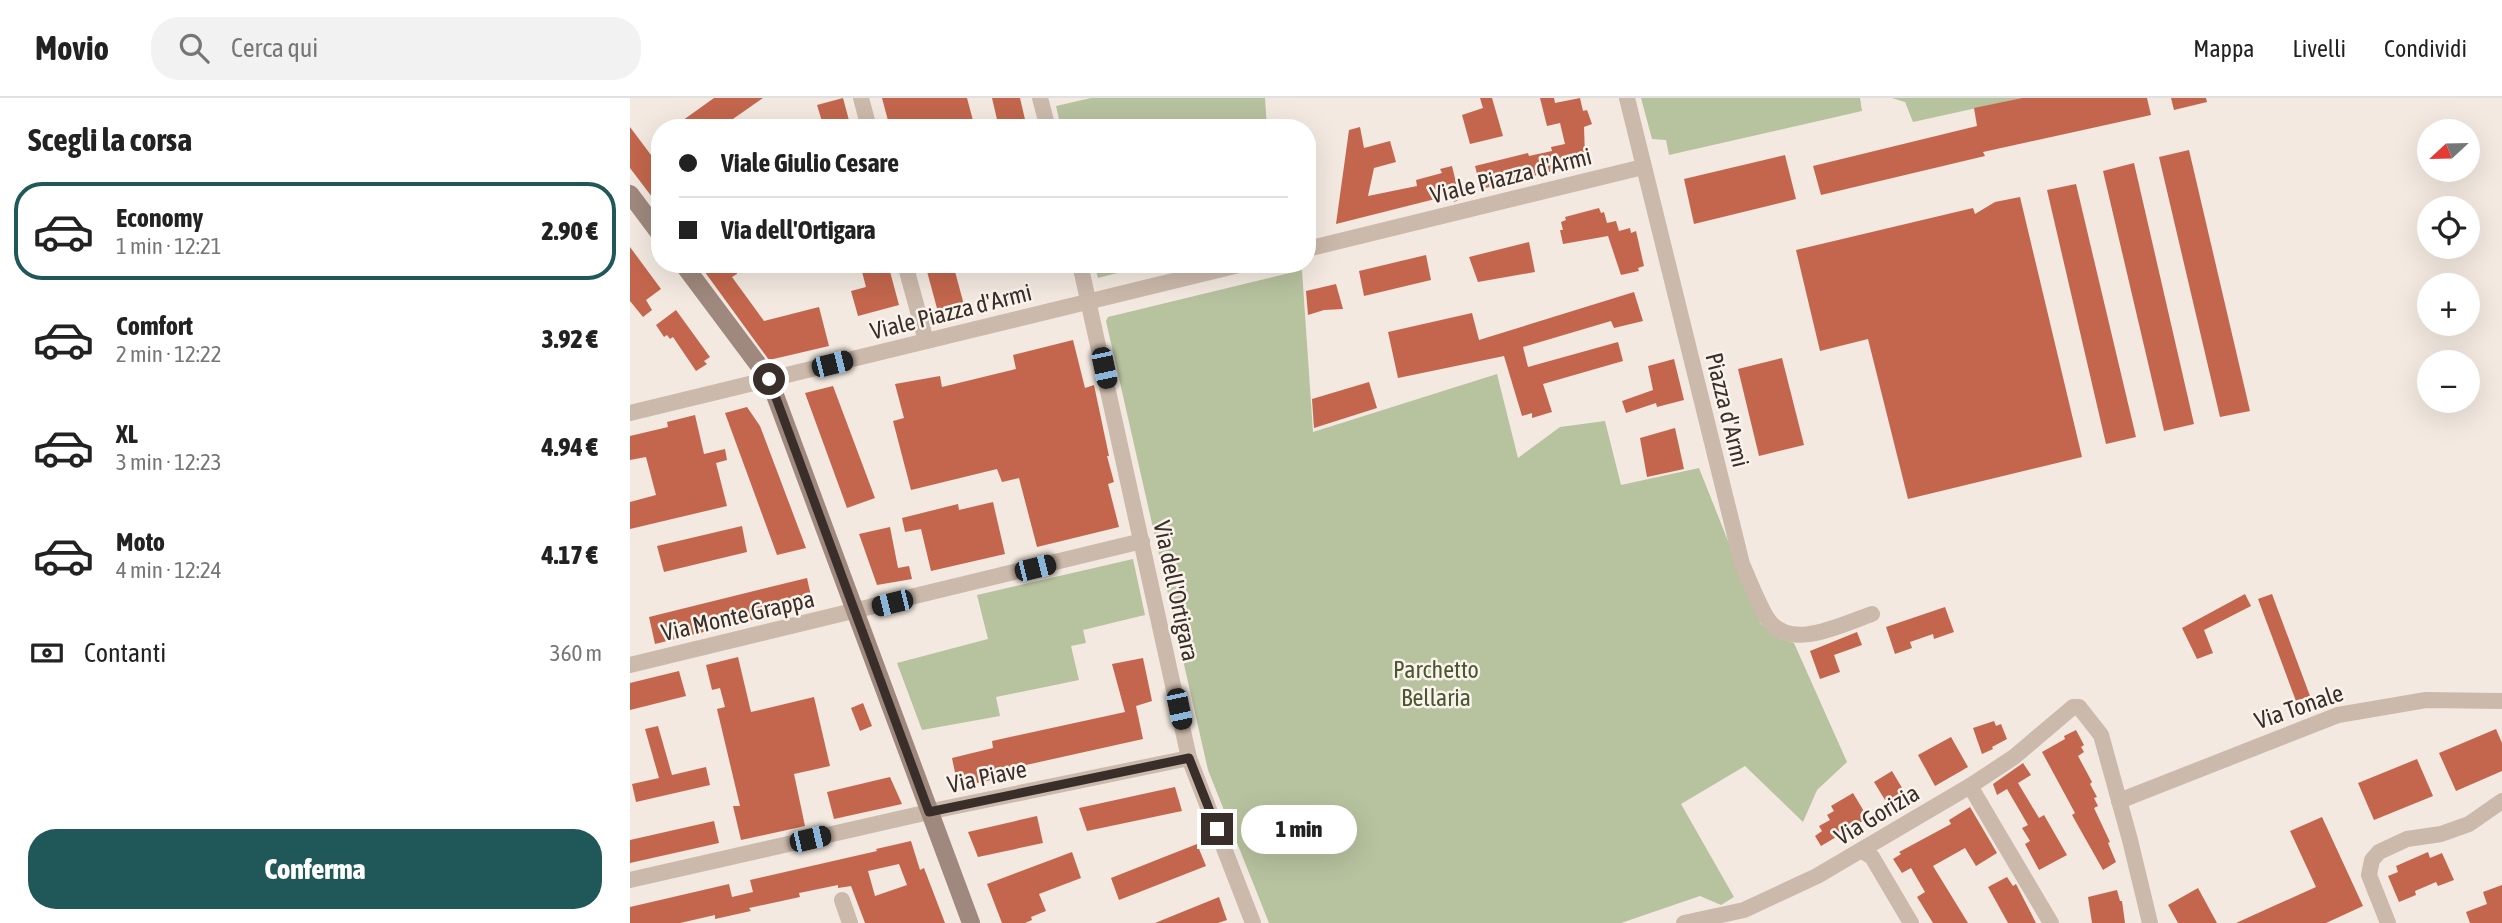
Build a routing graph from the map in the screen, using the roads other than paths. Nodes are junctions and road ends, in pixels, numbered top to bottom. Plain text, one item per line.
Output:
1 (860, 98) edge
2 (1040, 98) edge
3 (1627, 98) edge
4 (866, 119) edge
5 (1046, 119) edge
6 (1643, 167) junction
7 (630, 194) edge
8 (651, 222) edge
9 (1316, 246) edge
10 (689, 273) edge
11 (907, 273) edge
12 (1082, 273) edge
13 (1207, 273) edge
14 (1089, 302) junction
15 (926, 341) junction
16 (769, 379) junction
17 (630, 413) edge
18 (1142, 541) junction
19 (855, 612) junction
20 (1871, 614) dead end
21 (630, 664) edge
22 (2502, 701) edge
23 (1189, 758) junction
24 (1970, 786) junction
25 (2119, 801) junction
26 (2502, 801) edge
27 (929, 812) junction
28 (1861, 851) junction
29 (630, 880) edge
30 (842, 900) dead end
31 (850, 923) edge
32 (971, 923) edge
33 (1253, 923) edge
34 (1684, 923) edge
35 (1912, 923) edge
36 (2051, 923) edge
37 (2150, 923) edge
38 (2388, 923) edge

1 - 4 street
2 - 5 street
3 - 6 street, Piazza d'Armi
6 - 9 street, Viale Piazza d'Armi
6 - 20 street, Piazza d'Armi
7 - 8 main road
10 - 16 main road
11 - 15 street
12 - 14 street, Via dell'Ortigara
13 - 14 street, Viale Piazza d'Armi
14 - 15 street, Viale Piazza d'Armi
14 - 18 street, Via dell'Ortigara
15 - 16 street, Viale Piazza d'Armi
16 - 17 street, Viale Piazza d'Armi
16 - 19 main road
18 - 19 street, Via Monte Grappa
18 - 23 street, Via dell'Ortigara
19 - 21 street, Via Monte Grappa
19 - 27 main road
22 - 25 street, Via Tonale
23 - 27 street, Via Piave
23 - 33 street, Via dell'Ortigara
24 - 25 street, Via Gorizia
24 - 28 street, Via Gorizia
24 - 36 street
25 - 37 street
26 - 38 street
27 - 29 street, Via Piave
27 - 32 main road
28 - 34 street, Via Gorizia
28 - 35 street
30 - 31 street

